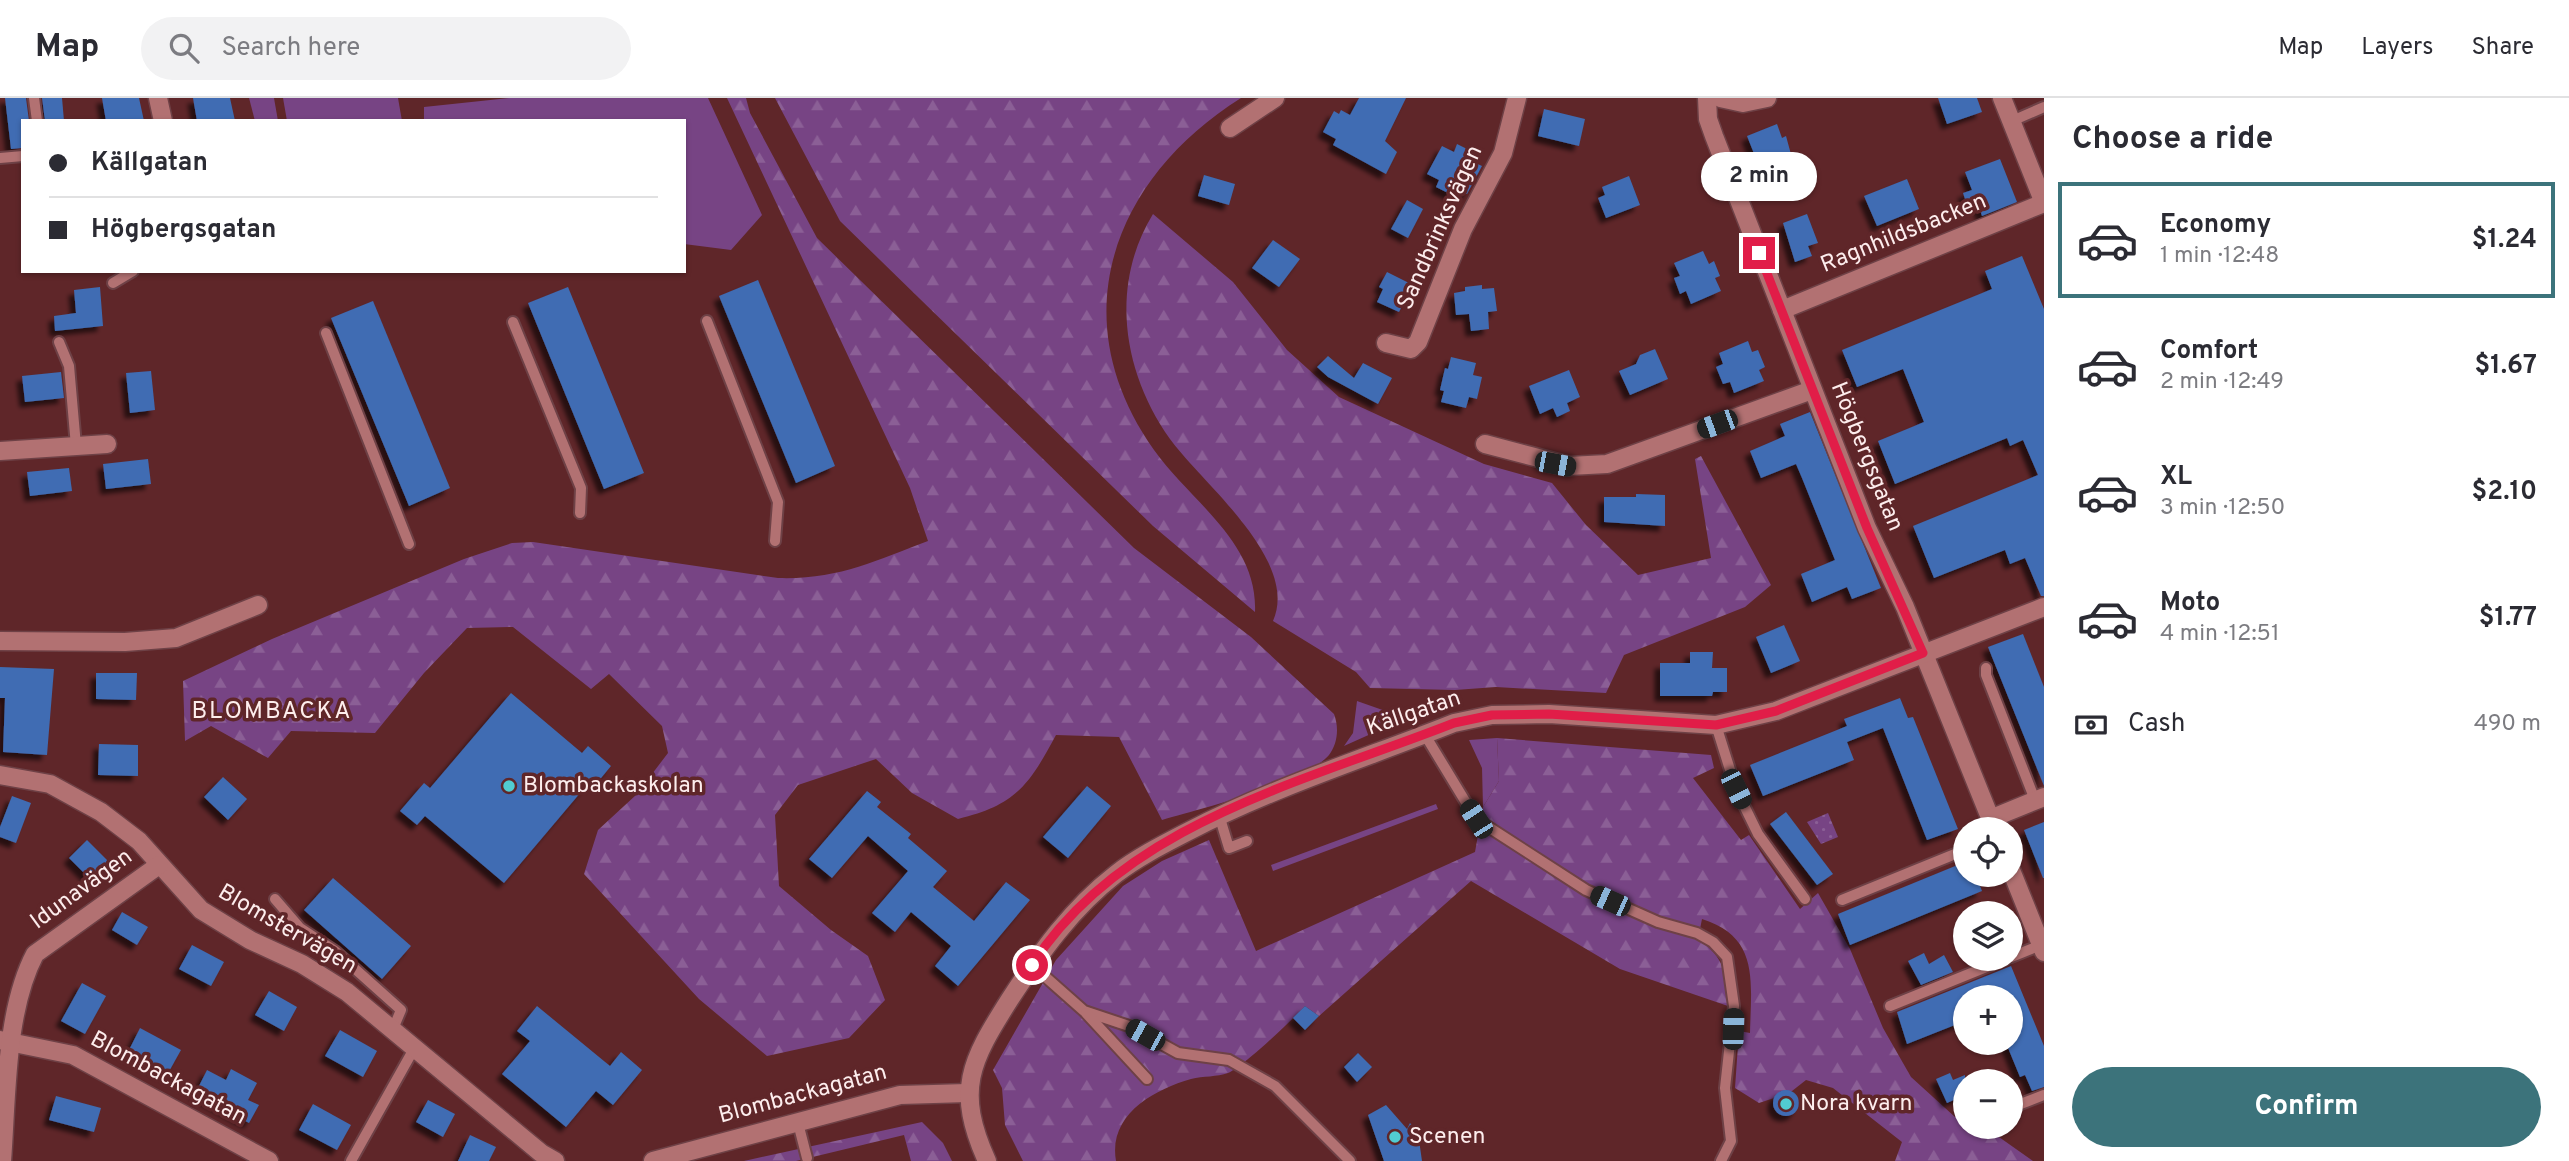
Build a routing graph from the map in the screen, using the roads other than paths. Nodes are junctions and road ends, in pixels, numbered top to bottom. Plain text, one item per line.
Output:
1 (34, 98) edge
2 (158, 98) edge
3 (1275, 98) edge
4 (1517, 98) edge
5 (1707, 98) edge
6 (1720, 98) edge
7 (1767, 98) edge
8 (2002, 98) edge
9 (2044, 107) edge
10 (37, 119) edge
11 (163, 119) edge
12 (2012, 121) junction
13 (1230, 128) dead end
14 (21, 156) edge
15 (0, 158) edge
16 (2044, 203) edge
17 (130, 273) edge
18 (113, 283) dead end
19 (1782, 310) junction
20 (707, 321) dead end
21 (513, 323) dead end
22 (326, 333) dead end
23 (59, 342) dead end
24 (1385, 343) dead end
25 (1812, 390) junction
26 (107, 444) dead end
27 (1485, 444) dead end
28 (76, 446) junction
29 (0, 451) edge
30 (580, 513) dead end
31 (775, 541) dead end
32 (409, 544) dead end
33 (258, 605) dead end
34 (2044, 607) edge
35 (0, 641) edge
36 (1923, 653) junction
37 (1986, 668) dead end
38 (1716, 725) junction
39 (1425, 735) junction
40 (0, 775) edge
41 (2040, 799) edge
42 (1219, 815) junction
43 (1989, 817) edge
44 (2005, 817) edge
45 (1247, 841) dead end
46 (1953, 854) edge
47 (159, 864) junction
48 (2018, 887) edge
49 (275, 899) dead end
50 (1805, 899) dead end
51 (1842, 900) dead end
52 (2043, 949) edge
53 (2023, 954) edge
54 (1032, 965) junction
55 (1976, 971) edge
56 (1889, 1006) dead end
57 (1084, 1011) junction
58 (393, 1029) junction
59 (3, 1041) edge
60 (415, 1047) junction
61 (1146, 1079) dead end
62 (967, 1093) junction
63 (2044, 1095) edge
64 (2023, 1103) edge
65 (798, 1123) junction
66 (543, 1158) edge
67 (807, 1158) dead end
68 (2, 1161) edge
69 (269, 1161) edge
70 (351, 1161) edge
71 (653, 1161) edge
72 (987, 1161) edge
73 (1350, 1161) edge
74 (1721, 1161) edge

1 - 10 lane
2 - 11 street
3 - 13 street
4 - 24 street, Sandbrinksvägen
5 - 19 street, Högbergsgatan
6 - 7 street
8 - 12 street
9 - 12 lane
12 - 16 street
14 - 15 lane
16 - 19 street, Ragnhildsbacken
17 - 18 lane
19 - 25 street, Högbergsgatan
20 - 31 lane
21 - 30 lane
22 - 32 lane
23 - 28 lane
25 - 27 street
25 - 36 street, Högbergsgatan
26 - 28 street
28 - 29 street
33 - 35 street
34 - 36 street, Källgatan
36 - 38 street, Källgatan
36 - 43 street, Högbergsgatan
37 - 41 lane
38 - 39 street, Källgatan
38 - 50 lane
39 - 42 street, Källgatan
39 - 74 lane
40 - 47 street, Blomstervägen
41 - 44 street
42 - 45 lane
42 - 54 street, Källgatan
46 - 51 lane
47 - 58 street, Blomstervägen
47 - 59 street, Idunavägen
48 - 52 street
49 - 58 lane
52 - 53 lane
54 - 57 lane
54 - 62 street, Källgatan
55 - 56 lane
57 - 61 lane
57 - 73 lane
58 - 60 street, Blomstervägen
59 - 68 street, Idunavägen
59 - 69 street, Blombackagatan
60 - 66 street, Blomstervägen
60 - 70 lane
62 - 65 street, Blombackagatan
62 - 72 street
63 - 64 lane
65 - 67 lane
65 - 71 street, Blombackagatan

